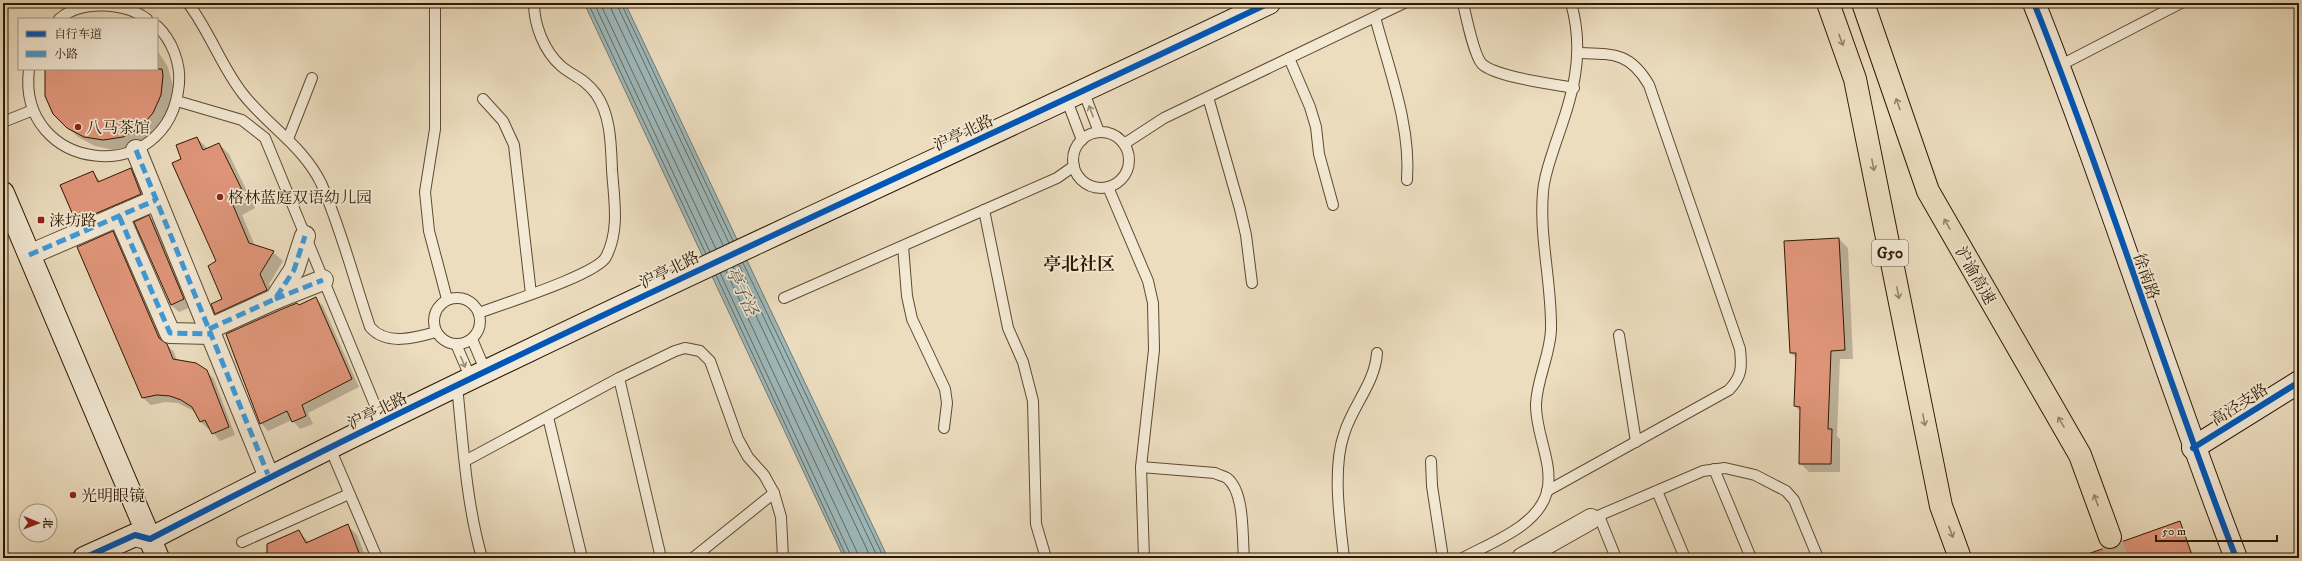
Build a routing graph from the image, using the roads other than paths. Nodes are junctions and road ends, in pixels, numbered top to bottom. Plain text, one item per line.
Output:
1 (188, 3) edge
2 (434, 3) edge
3 (534, 3) edge
4 (1269, 3) edge
5 (1404, 3) edge
6 (1463, 3) edge
7 (1571, 3) edge
8 (1828, 3) edge
9 (1863, 3) edge
10 (2034, 3) edge
11 (2181, 3) edge
12 (1375, 17) junction
13 (61, 18) edge
14 (146, 18) edge
15 (158, 27) edge
16 (1579, 54) junction
17 (1289, 58) junction
18 (2059, 66) junction
19 (29, 70) edge
20 (312, 78) dead end
21 (1574, 88) junction
22 (1075, 94) junction
23 (1208, 97) junction
24 (483, 99) dead end
25 (177, 101) junction
26 (33, 110) junction
27 (3, 122) edge
28 (1099, 132) junction
29 (288, 139) junction
30 (1082, 140) junction
31 (1124, 144) junction
32 (136, 150) junction
33 (1074, 166) junction
34 (1407, 180) dead end
35 (1108, 187) junction
36 (4, 198) edge
37 (156, 200) junction
38 (1333, 206) dead end
39 (984, 210) junction
40 (119, 216) junction
41 (305, 236) junction
42 (902, 246) junction
43 (29, 255) junction
44 (323, 280) junction
45 (1252, 283) dead end
46 (531, 294) junction
47 (784, 298) dead end
48 (275, 299) junction
49 (447, 299) junction
50 (479, 312) junction
51 (210, 332) junction
52 (436, 332) junction
53 (1619, 335) dead end
54 (472, 339) junction
55 (456, 344) junction
56 (1377, 353) dead end
57 (619, 378) junction
58 (471, 379) junction
59 (2299, 382) edge
60 (548, 417) junction
61 (382, 422) junction
62 (944, 428) dead end
63 (1636, 442) junction
64 (330, 448) junction
65 (2193, 448) junction
66 (465, 460) junction
67 (1431, 462) dead end
68 (1141, 467) junction
69 (1714, 469) junction
70 (269, 477) junction
71 (1547, 491) junction
72 (1657, 491) junction
73 (774, 493) junction
74 (349, 494) junction
75 (1595, 518) junction
76 (2110, 537) tunnel mouth
77 (242, 542) dead end
78 (151, 552) edge
79 (84, 558) edge
80 (377, 558) edge
81 (482, 558) edge
82 (582, 558) edge
83 (661, 558) edge
84 (693, 558) edge
85 (783, 558) edge
86 (1046, 558) edge
87 (1144, 558) edge
88 (1244, 558) edge
89 (1344, 558) edge
90 (1443, 558) edge
91 (1463, 558) edge
92 (1522, 558) edge
93 (1616, 558) edge
94 (1685, 558) edge
95 (1751, 558) edge
96 (1818, 558) edge
97 (1960, 558) edge
98 (2236, 558) edge

1 - 29 lane
2 - 49 lane
3 - 46 lane
4 - 22 street, 沪亭北路
5 - 12 lane
6 - 21 lane
7 - 16 lane
8 -> 97 highway, G50
76 -> 9 highway, 沪渝高速
10 - 18 street, 徐南路
11 - 18 lane
12 - 17 lane
12 - 34 lane
13 - 14 lane
15 - 25 lane
16 - 21 lane
16 - 63 lane
17 - 23 lane
17 - 38 lane
18 - 65 street, 徐南路
19 - 26 lane
20 - 29 lane
21 - 71 lane
28 -> 22 lane
22 - 30 lane
22 - 58 street, 沪亭北路
23 - 31 lane
23 - 45 lane
24 - 46 lane
25 - 32 lane
25 - 41 lane
26 - 27 lane
26 - 32 lane
28 - 30 lane
28 - 31 lane
29 - 52 lane
30 - 33 lane
31 - 35 lane
32 - 37 street
33 - 35 lane
33 - 39 lane
35 - 68 lane
36 - 43 street
37 - 40 street
37 - 51 street
39 - 42 lane
39 - 86 lane
40 - 43 street
40 - 51 street
41 - 44 lane
41 - 48 street
42 - 47 lane
42 - 62 lane
43 - 78 street
44 - 48 street
44 - 61 lane
46 - 50 lane
48 - 51 street
49 - 50 lane
49 - 52 lane
50 - 54 lane
51 - 70 street
52 - 55 lane
53 - 63 lane
54 - 55 lane
54 - 58 lane
55 -> 58 lane
56 - 89 lane
57 - 60 lane
57 - 73 lane
57 - 83 lane
58 - 61 street, 沪亭北路
58 - 66 lane
59 - 65 street, 高泾支路
60 - 66 lane
60 - 82 lane
61 - 64 street, 沪亭北路
63 - 71 lane
64 - 70 street, 沪亭北路
64 - 74 lane
65 - 98 street, 徐南路
66 - 81 lane
67 - 90 lane
68 - 87 lane
68 - 88 lane
69 - 72 lane
69 - 95 lane
69 - 96 lane
70 - 78 street, 沪亭北路
71 - 91 lane
72 - 75 lane
72 - 94 lane
73 - 84 lane
73 - 85 lane
74 - 77 lane
74 - 80 lane
75 - 92 street
75 - 93 lane
78 - 79 street, 沪亭北路

